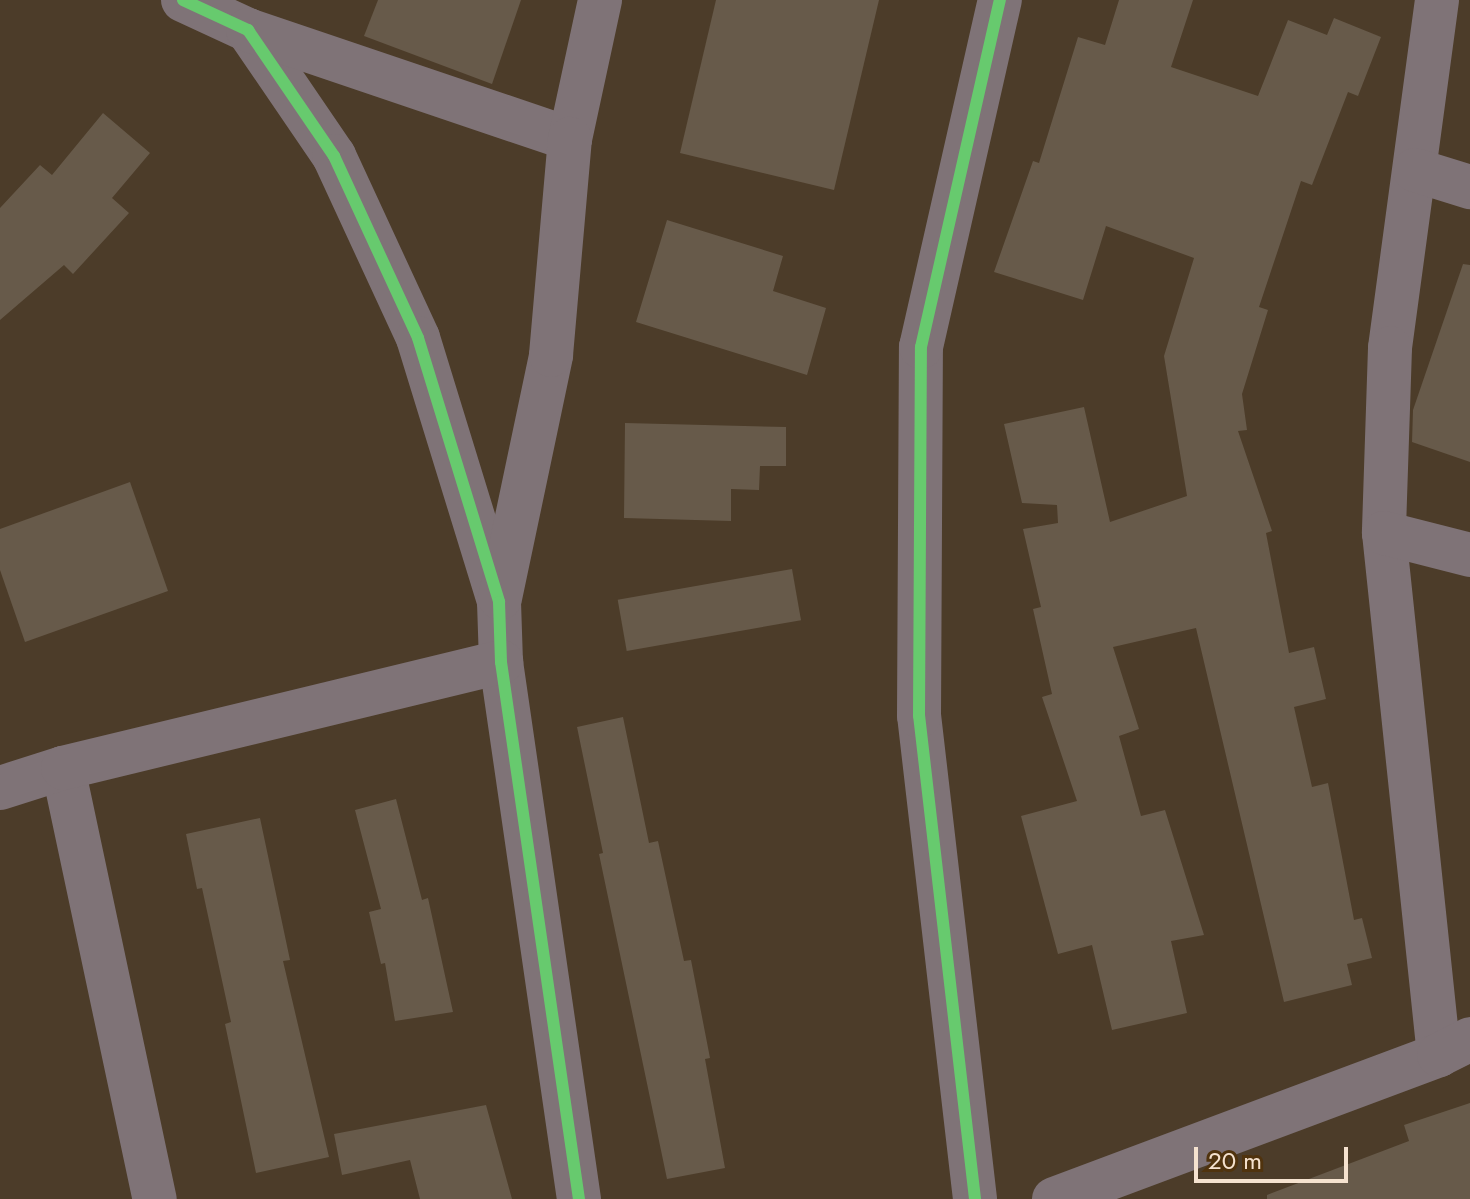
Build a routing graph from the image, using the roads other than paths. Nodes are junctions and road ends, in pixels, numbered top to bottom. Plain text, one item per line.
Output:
1 (183, 0) edge
2 (600, 0) edge
3 (1000, 0) edge
4 (1437, 0) edge
5 (248, 30) junction
6 (570, 139) junction
7 (1415, 170) junction
8 (1470, 187) edge
9 (1384, 533) junction
10 (1470, 555) edge
11 (499, 602) junction
12 (501, 662) junction
13 (63, 768) junction
14 (0, 788) edge
15 (1455, 1047) edge
16 (155, 1199) edge
17 (579, 1199) edge
18 (975, 1199) edge
19 (1054, 1199) edge

1 - 5 street
2 - 6 street
3 - 18 street
4 - 7 street
5 - 6 street
5 - 11 street
6 - 11 street
7 - 8 street
7 - 9 street
9 - 10 street
9 - 15 street
11 - 12 street
12 - 13 street
12 - 17 street
13 - 14 street
13 - 16 street
15 - 19 street

